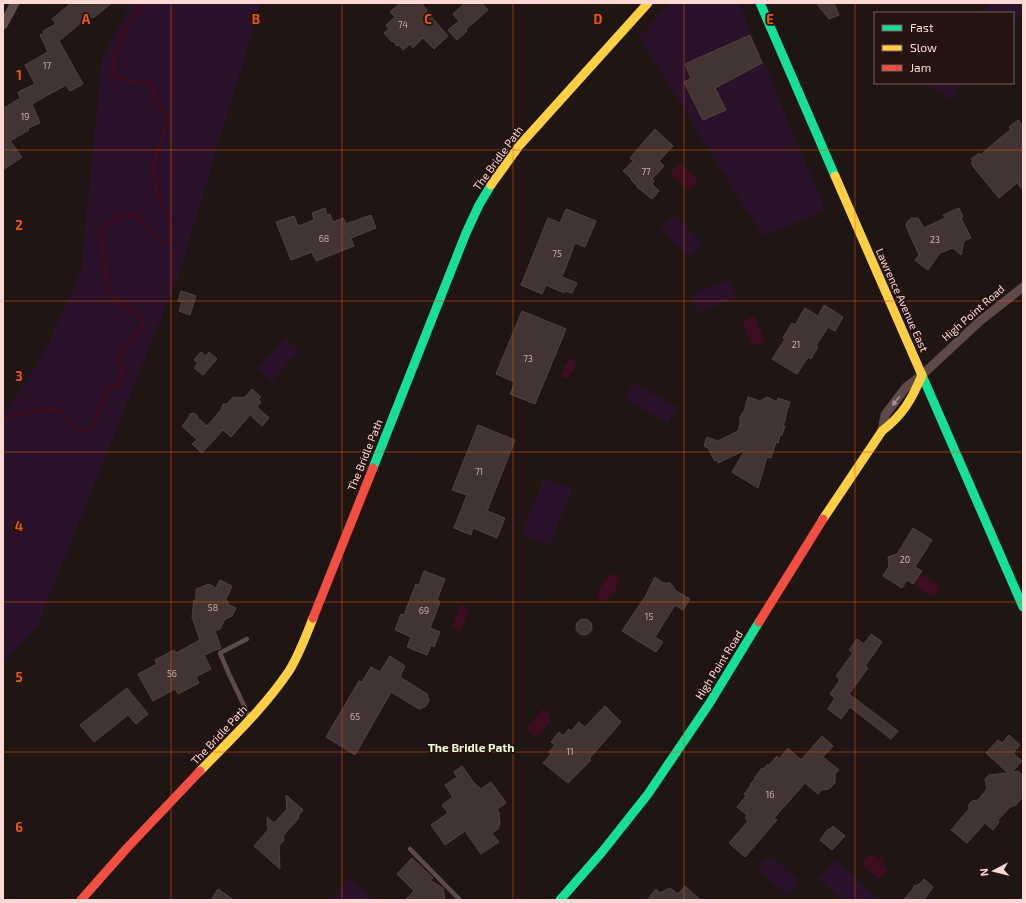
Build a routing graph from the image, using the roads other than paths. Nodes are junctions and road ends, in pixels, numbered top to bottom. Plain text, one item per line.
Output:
1 (15, 3) edge
2 (648, 3) edge
3 (760, 3) edge
4 (3, 25) edge
5 (1023, 287) edge
6 (922, 375) junction
7 (1023, 607) edge
8 (247, 639) dead end
9 (251, 719) junction
10 (410, 849) dead end
11 (81, 900) edge
12 (460, 900) edge
13 (560, 900) edge

1 - 4 street
2 - 9 street, The Bridle Path
3 - 6 street, Lawrence Avenue East
5 - 6 street, High Point Road
6 - 7 street, Lawrence Avenue East
6 - 13 street, High Point Road
8 - 9 lane
9 - 11 street, The Bridle Path
10 - 12 lane

